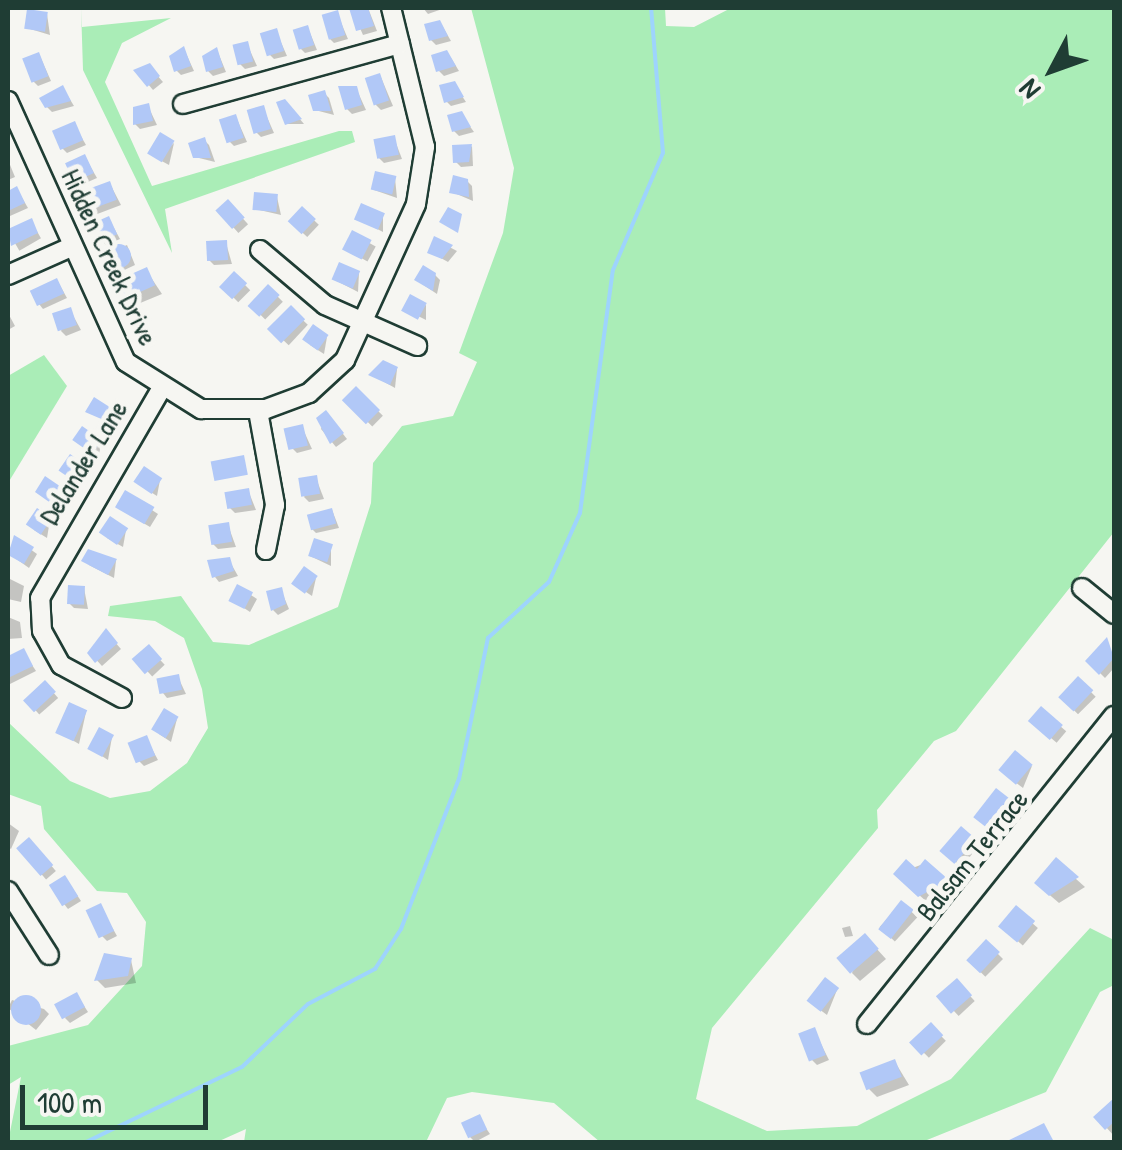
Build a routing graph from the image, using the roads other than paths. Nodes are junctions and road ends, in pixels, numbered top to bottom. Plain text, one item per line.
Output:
1 (391, 8) edge
2 (400, 44) junction
3 (8, 101) edge
4 (183, 104) dead end
5 (71, 247) junction
6 (260, 250) dead end
7 (8, 274) edge
8 (364, 324) junction
9 (417, 346) dead end
10 (160, 391) junction
11 (258, 410) junction
12 (266, 550) dead end
13 (1082, 588) dead end
14 (1114, 614) edge
15 (122, 698) dead end
16 (1114, 716) edge
17 (8, 891) edge
18 (49, 955) dead end
19 (866, 1024) dead end

1 - 2 street, Hidden Creek Drive
2 - 4 street
2 - 8 street, Hidden Creek Drive
3 - 5 street, Hidden Creek Drive
5 - 7 street
5 - 10 street, Hidden Creek Drive
6 - 8 street
8 - 9 street
8 - 11 street, Hidden Creek Drive
10 - 11 street, Hidden Creek Drive
10 - 15 street, Delander Lane
11 - 12 street
13 - 14 street
16 - 19 street, Balsam Terrace
17 - 18 street

